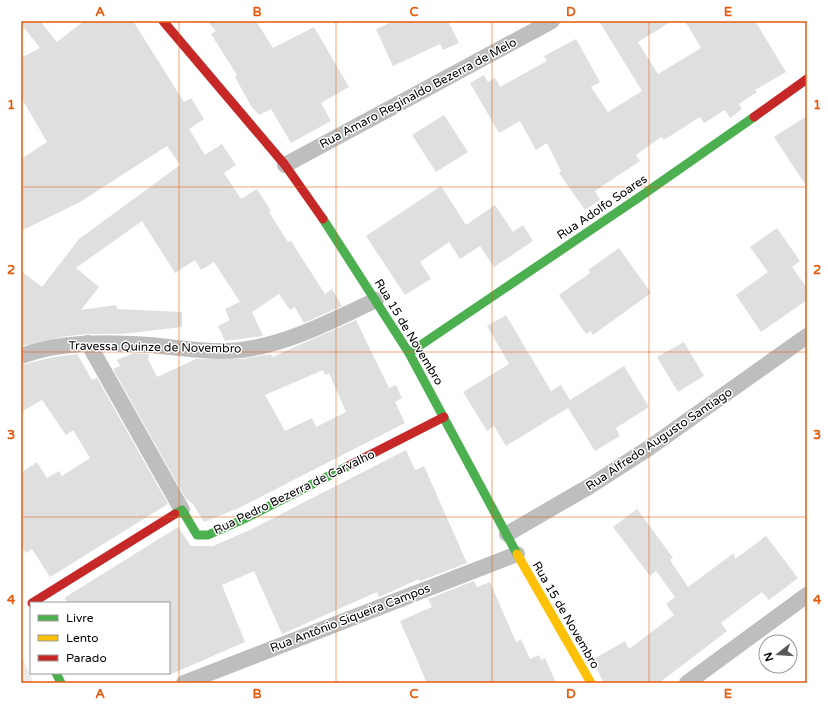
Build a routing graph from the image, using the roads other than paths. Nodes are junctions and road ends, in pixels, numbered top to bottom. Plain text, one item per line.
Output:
1 (164, 21) edge
2 (552, 21) edge
3 (807, 79) edge
4 (285, 165) junction
5 (376, 300) junction
6 (807, 336) edge
7 (88, 344) junction
8 (409, 353) junction
9 (21, 356) edge
10 (444, 417) junction
11 (182, 510) junction
12 (507, 534) junction
13 (517, 554) junction
14 (807, 595) edge
15 (34, 602) edge
16 (56, 674) edge
17 (193, 681) edge
18 (61, 683) edge
19 (591, 683) edge
20 (687, 683) edge

1 - 4 street, Rua 15 de Novembro
2 - 4 street, Rua Amaro Reginaldo Bezerra de Melo
3 - 8 street, Rua Adolfo Soares
4 - 5 street, Rua 15 de Novembro
5 - 7 street, Travessa Quinze de Novembro
5 - 8 street, Rua 15 de Novembro
6 - 12 street, Rua Alfredo Augusto Santiago
7 - 9 street, Travessa Quinze de Novembro
7 - 11 street
8 - 10 street, Rua 15 de Novembro
10 - 11 street, Rua Pedro Bezerra de Carvalho
10 - 12 street, Rua 15 de Novembro
11 - 15 street
12 - 13 street, Rua 15 de Novembro
13 - 17 street, Rua Antônio Siqueira Campos
13 - 19 street, Rua 15 de Novembro
14 - 20 street
16 - 18 street

